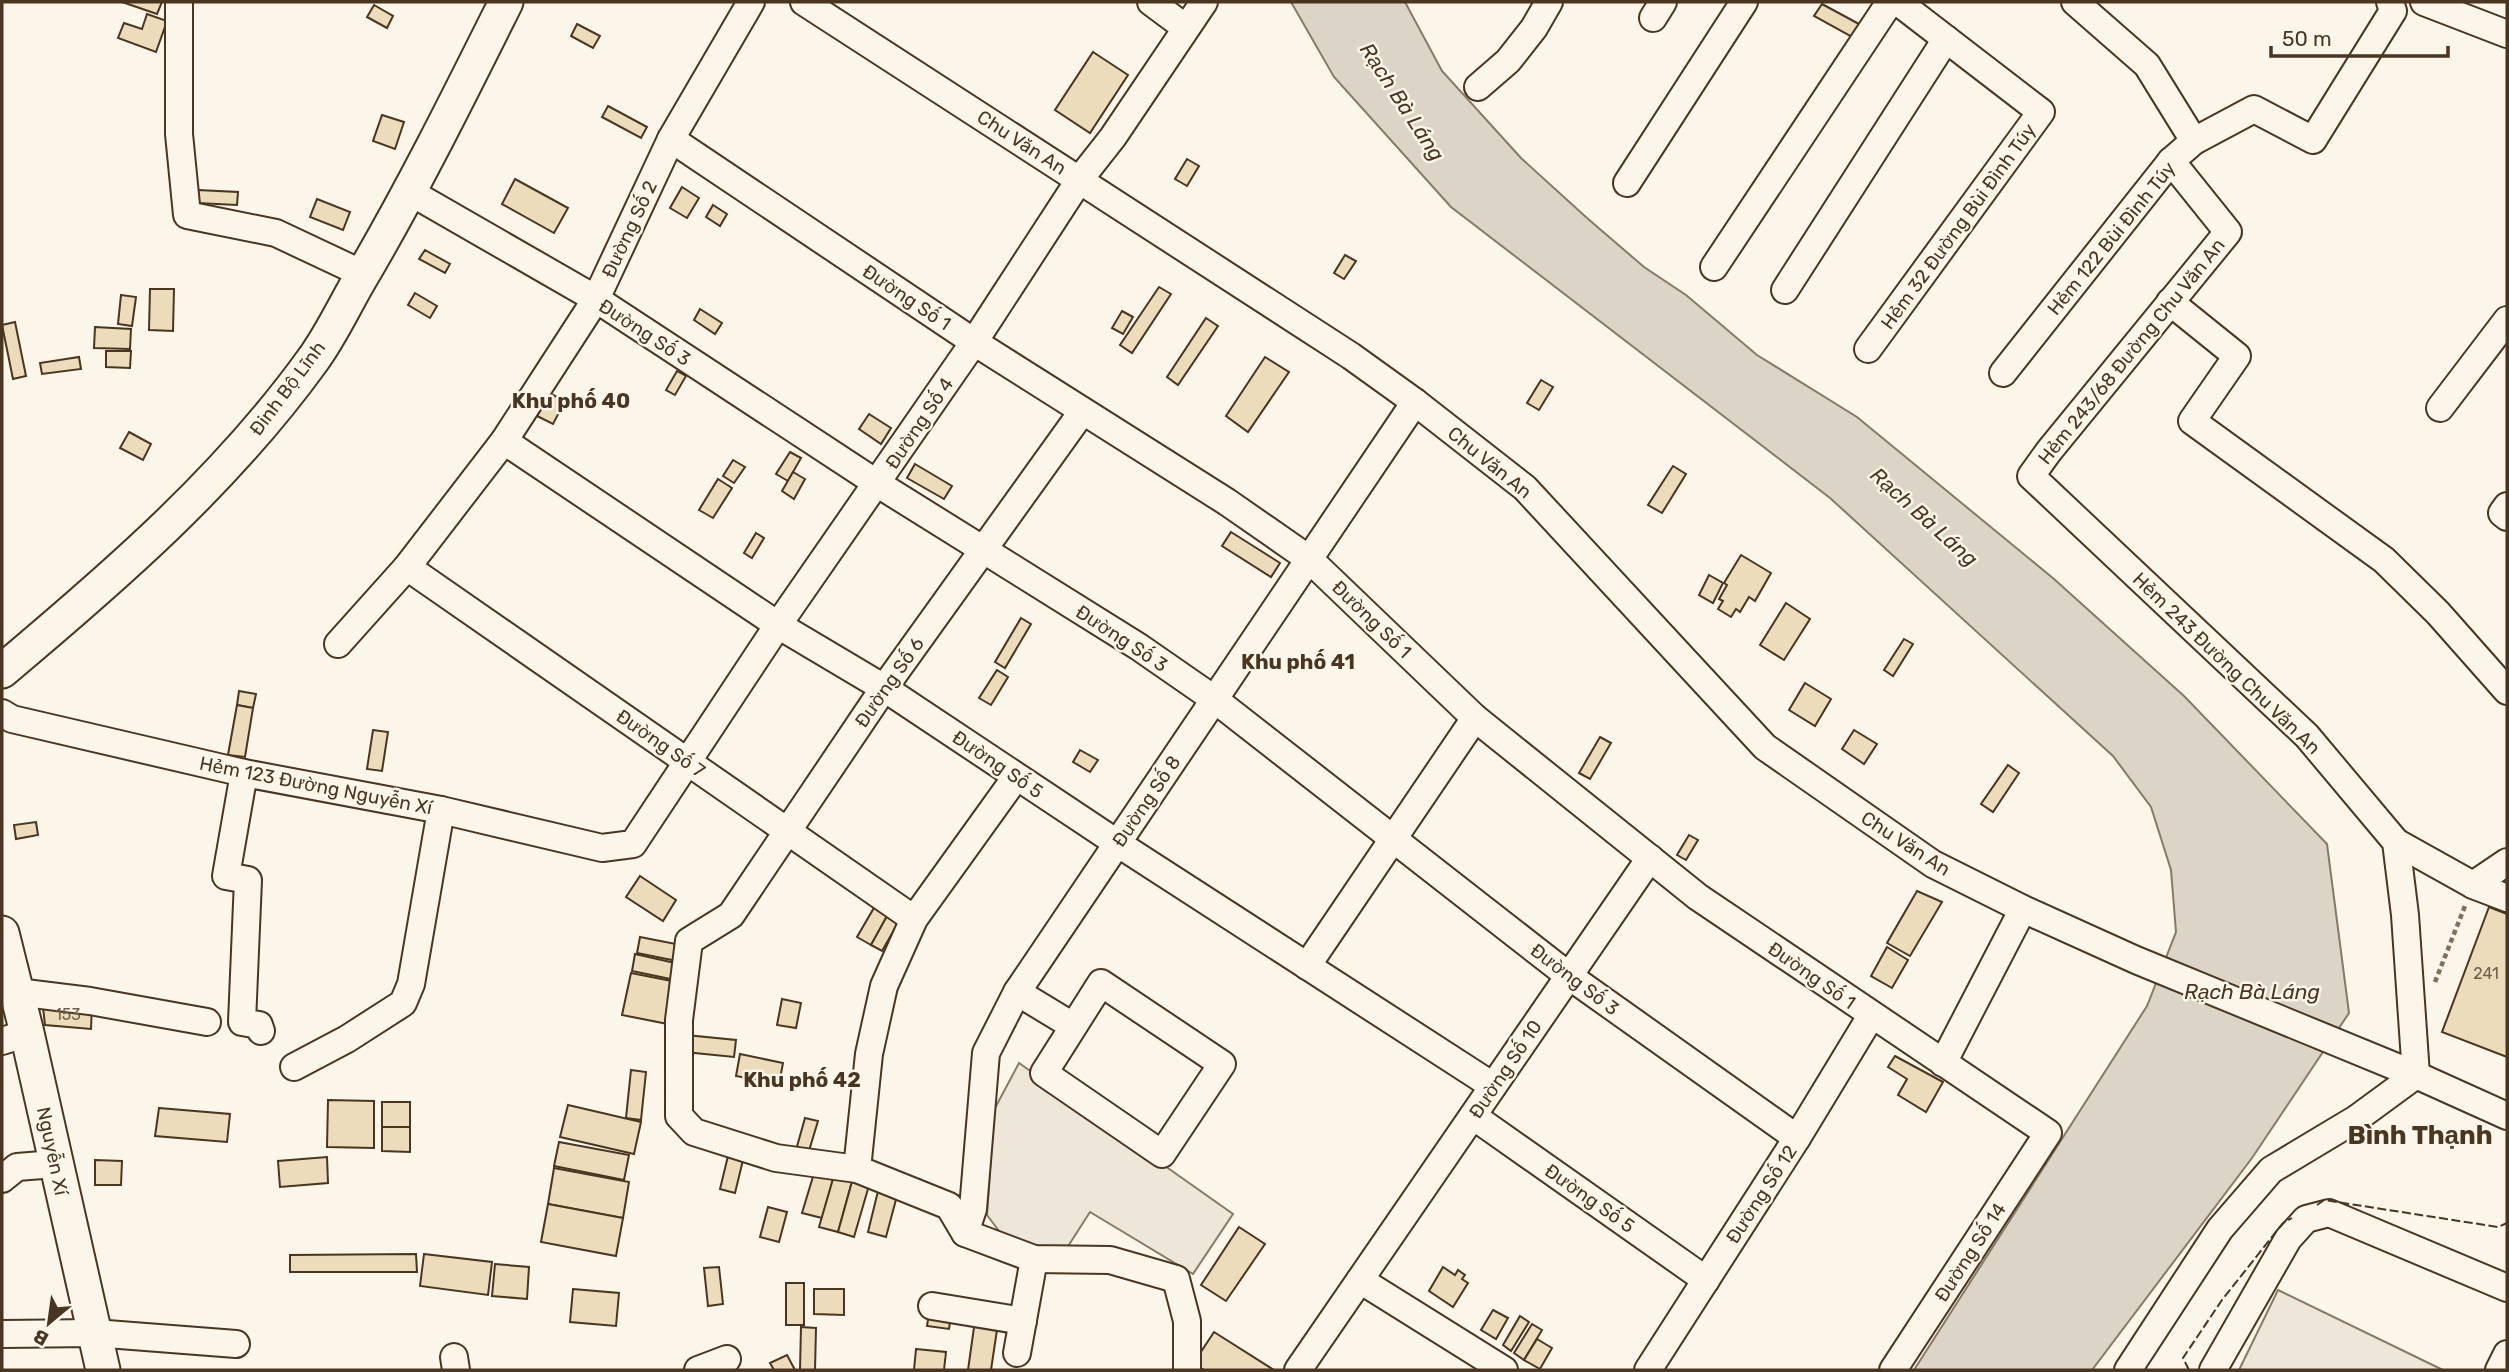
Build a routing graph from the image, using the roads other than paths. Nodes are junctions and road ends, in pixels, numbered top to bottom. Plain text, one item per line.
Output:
1 (179, 2) edge
2 (506, 2) edge
3 (751, 2) edge
4 (804, 2) edge
5 (1151, 2) edge
6 (1204, 2) edge
7 (1549, 2) edge
8 (1744, 2) edge
9 (2075, 2) edge
10 (2390, 2) edge
11 (2424, 2) edge
12 (1902, 4) edge
13 (1186, 28) junction
14 (2507, 34) edge
15 (1946, 39) junction
16 (1478, 87) dead end
17 (671, 139) junction
18 (2194, 141) junction
19 (2171, 161) junction
20 (1080, 179) junction
21 (1628, 183) dead end
22 (410, 192) junction
23 (1714, 267) dead end
24 (363, 274) junction
25 (1785, 290) dead end
26 (597, 299) junction
27 (2170, 302) junction
28 (2507, 320) edge
29 (974, 342) junction
30 (1868, 349) dead end
31 (2003, 373) dead end
32 (1415, 402) junction
33 (2440, 408) dead end
34 (1082, 412) junction
35 (503, 441) junction
36 (2031, 476) joint
37 (878, 484) junction
38 (2507, 506) edge
39 (2507, 517) edge
40 (982, 549) junction
41 (1309, 559) junction
42 (407, 567) junction
43 (778, 625) junction
44 (338, 644) dead end
45 (2, 671) edge
46 (884, 688) junction
47 (2507, 691) edge
48 (1214, 699) junction
49 (2, 713) edge
50 (1475, 718) junction
51 (689, 763) junction
52 (244, 773) junction
53 (1016, 777) junction
54 (441, 810) junction
55 (787, 831) junction
56 (1393, 839) junction
57 (2396, 842) junction
58 (1117, 843) junction
59 (633, 844) joint
60 (1650, 858) junction
61 (2507, 862) edge
62 (2473, 886) junction
63 (2507, 898) edge
64 (2023, 909) junction
65 (914, 919) junction
66 (2, 933) edge
67 (1307, 966) junction
68 (1569, 976) junction
69 (17, 992) junction
70 (1017, 992) junction
71 (1871, 1016) junction
72 (207, 1022) dead end
73 (1073, 1026) junction
74 (261, 1031) dead end
75 (14, 1037) edge
76 (1943, 1063) junction
77 (294, 1066) dead end
78 (2416, 1075) junction
79 (1493, 1086) junction
80 (1473, 1116) junction
81 (2507, 1116) edge
82 (2048, 1133) joint
83 (1797, 1139) junction
84 (55, 1164) junction
85 (857, 1169) junction
86 (2, 1179) edge
87 (965, 1233) junction
88 (1034, 1259) junction
89 (1360, 1280) junction
90 (1706, 1280) junction
91 (2507, 1288) edge
92 (932, 1306) dead end
93 (1023, 1321) junction
94 (94, 1333) junction
95 (2, 1334) edge
96 (236, 1344) dead end
97 (1017, 1353) dead end
98 (2507, 1354) edge
99 (727, 1359) dead end
100 (103, 1370) edge
101 (698, 1370) edge
102 (1187, 1370) edge
103 (1297, 1370) edge
104 (1504, 1370) edge
105 (1648, 1370) edge
106 (1893, 1370) edge
107 (2128, 1370) edge
108 (2213, 1370) edge
109 (2499, 1370) edge

1 - 24 street
2 - 22 main road, Đinh Bộ Lĩnh
3 - 17 street, Đường Số 2
4 - 20 street, Chu Văn An
5 - 13 street
6 - 13 street, Đường Số 4
7 - 16 street
8 - 21 street
9 - 18 street
10 - 18 street, Hẻm 122 Bùi Đình Túy
11 - 14 street
12 - 15 street, Hẻm 32 Đường Bùi Đình Túy
12 - 23 street
13 - 20 street, Đường Số 4
15 - 25 street
15 - 30 street, Hẻm 32 Đường Bùi Đình Túy
17 - 26 street, Đường Số 2
17 - 29 street, Đường Số 1
18 - 19 street, Hẻm 122 Bùi Đình Túy
19 - 27 street, Hẻm 243/68 Đường Chu Văn An
19 - 31 street, Hẻm 122 Bùi Đình Túy
20 - 29 street, Đường Số 4
20 - 32 street, Chu Văn An
22 - 24 main road, Đinh Bộ Lĩnh
22 - 26 street, Đường Số 3
24 - 45 main road, Đinh Bộ Lĩnh
26 - 35 street, Đường Số 2
26 - 37 street, Đường Số 3
27 - 36 street, Hẻm 243/68 Đường Chu Văn An
27 - 47 street
28 - 33 street
29 - 34 street, Đường Số 1
29 - 37 street, Đường Số 4
32 - 41 street, Đường Số 8
32 - 64 street, Chu Văn An
34 - 40 street, Đường Số 6
34 - 41 street, Đường Số 1
35 - 42 street, Đường Số 2
35 - 43 street, Đường Số 5
36 - 57 street, Hẻm 243 Đường Chu Văn An
37 - 40 street, Đường Số 3
37 - 43 street, Đường Số 4
38 - 39 street
40 - 46 street, Đường Số 6
40 - 48 street, Đường Số 3
41 - 48 street, Đường Số 8
41 - 50 street, Đường Số 1
42 - 44 street, Đường Số 2
42 - 51 street, Đường Số 7
43 - 46 street, Đường Số 5
43 - 51 street, Đường Số 4
46 - 53 street, Đường Số 5
46 - 55 street, Đường Số 6
48 - 56 street, Đường Số 3
48 - 58 street, Đường Số 8
49 - 52 street, Hẻm 123 Đường Nguyễn Xí
50 - 56 street
50 - 60 street, Đường Số 1
51 - 55 street, Đường Số 7
51 - 59 street, Đường Số 4
52 - 54 street, Hẻm 123 Đường Nguyễn Xí
52 - 74 street
53 - 58 street, Đường Số 5
53 - 65 street
54 - 59 street, Hẻm 123 Đường Nguyễn Xí
54 - 77 street
55 - 65 street, Đường Số 7
55 - 85 street, Đường Số 6
56 - 67 street
56 - 68 street, Đường Số 3
57 - 62 street
57 - 78 street
58 - 67 street, Đường Số 5
58 - 70 street, Đường Số 8
60 - 68 street, Đường Số 10
60 - 71 street, Đường Số 1
61 - 62 street
62 - 63 street
64 - 76 street
64 - 78 street, Chu Văn An
65 - 85 street
66 - 69 main road, Nguyễn Xí
67 - 79 street, Đường Số 5
68 - 79 street, Đường Số 10
68 - 83 street, Đường Số 3
69 - 72 street
69 - 75 main road, Nguyễn Xí
70 - 73 street
70 - 87 street, Đường Số 8
71 - 76 street, Đường Số 1
71 - 83 street, Đường Số 12
73 - 73 street
75 - 84 main road, Nguyễn Xí
76 - 82 street, Đường Số 1
78 - 81 street
78 - 107 street
79 - 80 street, Đường Số 10
80 - 89 street, Đường Số 10
80 - 90 street, Đường Số 5
82 - 106 street, Đường Số 14
83 - 90 street, Đường Số 12
84 - 86 street
84 - 94 main road, Nguyễn Xí
85 - 87 street
87 - 88 street
88 - 93 street
88 - 102 street
89 - 103 street, Đường Số 10
89 - 104 street
90 - 105 street, Đường Số 12
91 - 108 street
92 - 93 street
93 - 97 street
94 - 95 street
94 - 96 street
94 - 100 main road, Nguyễn Xí
98 - 109 street
99 - 101 street

